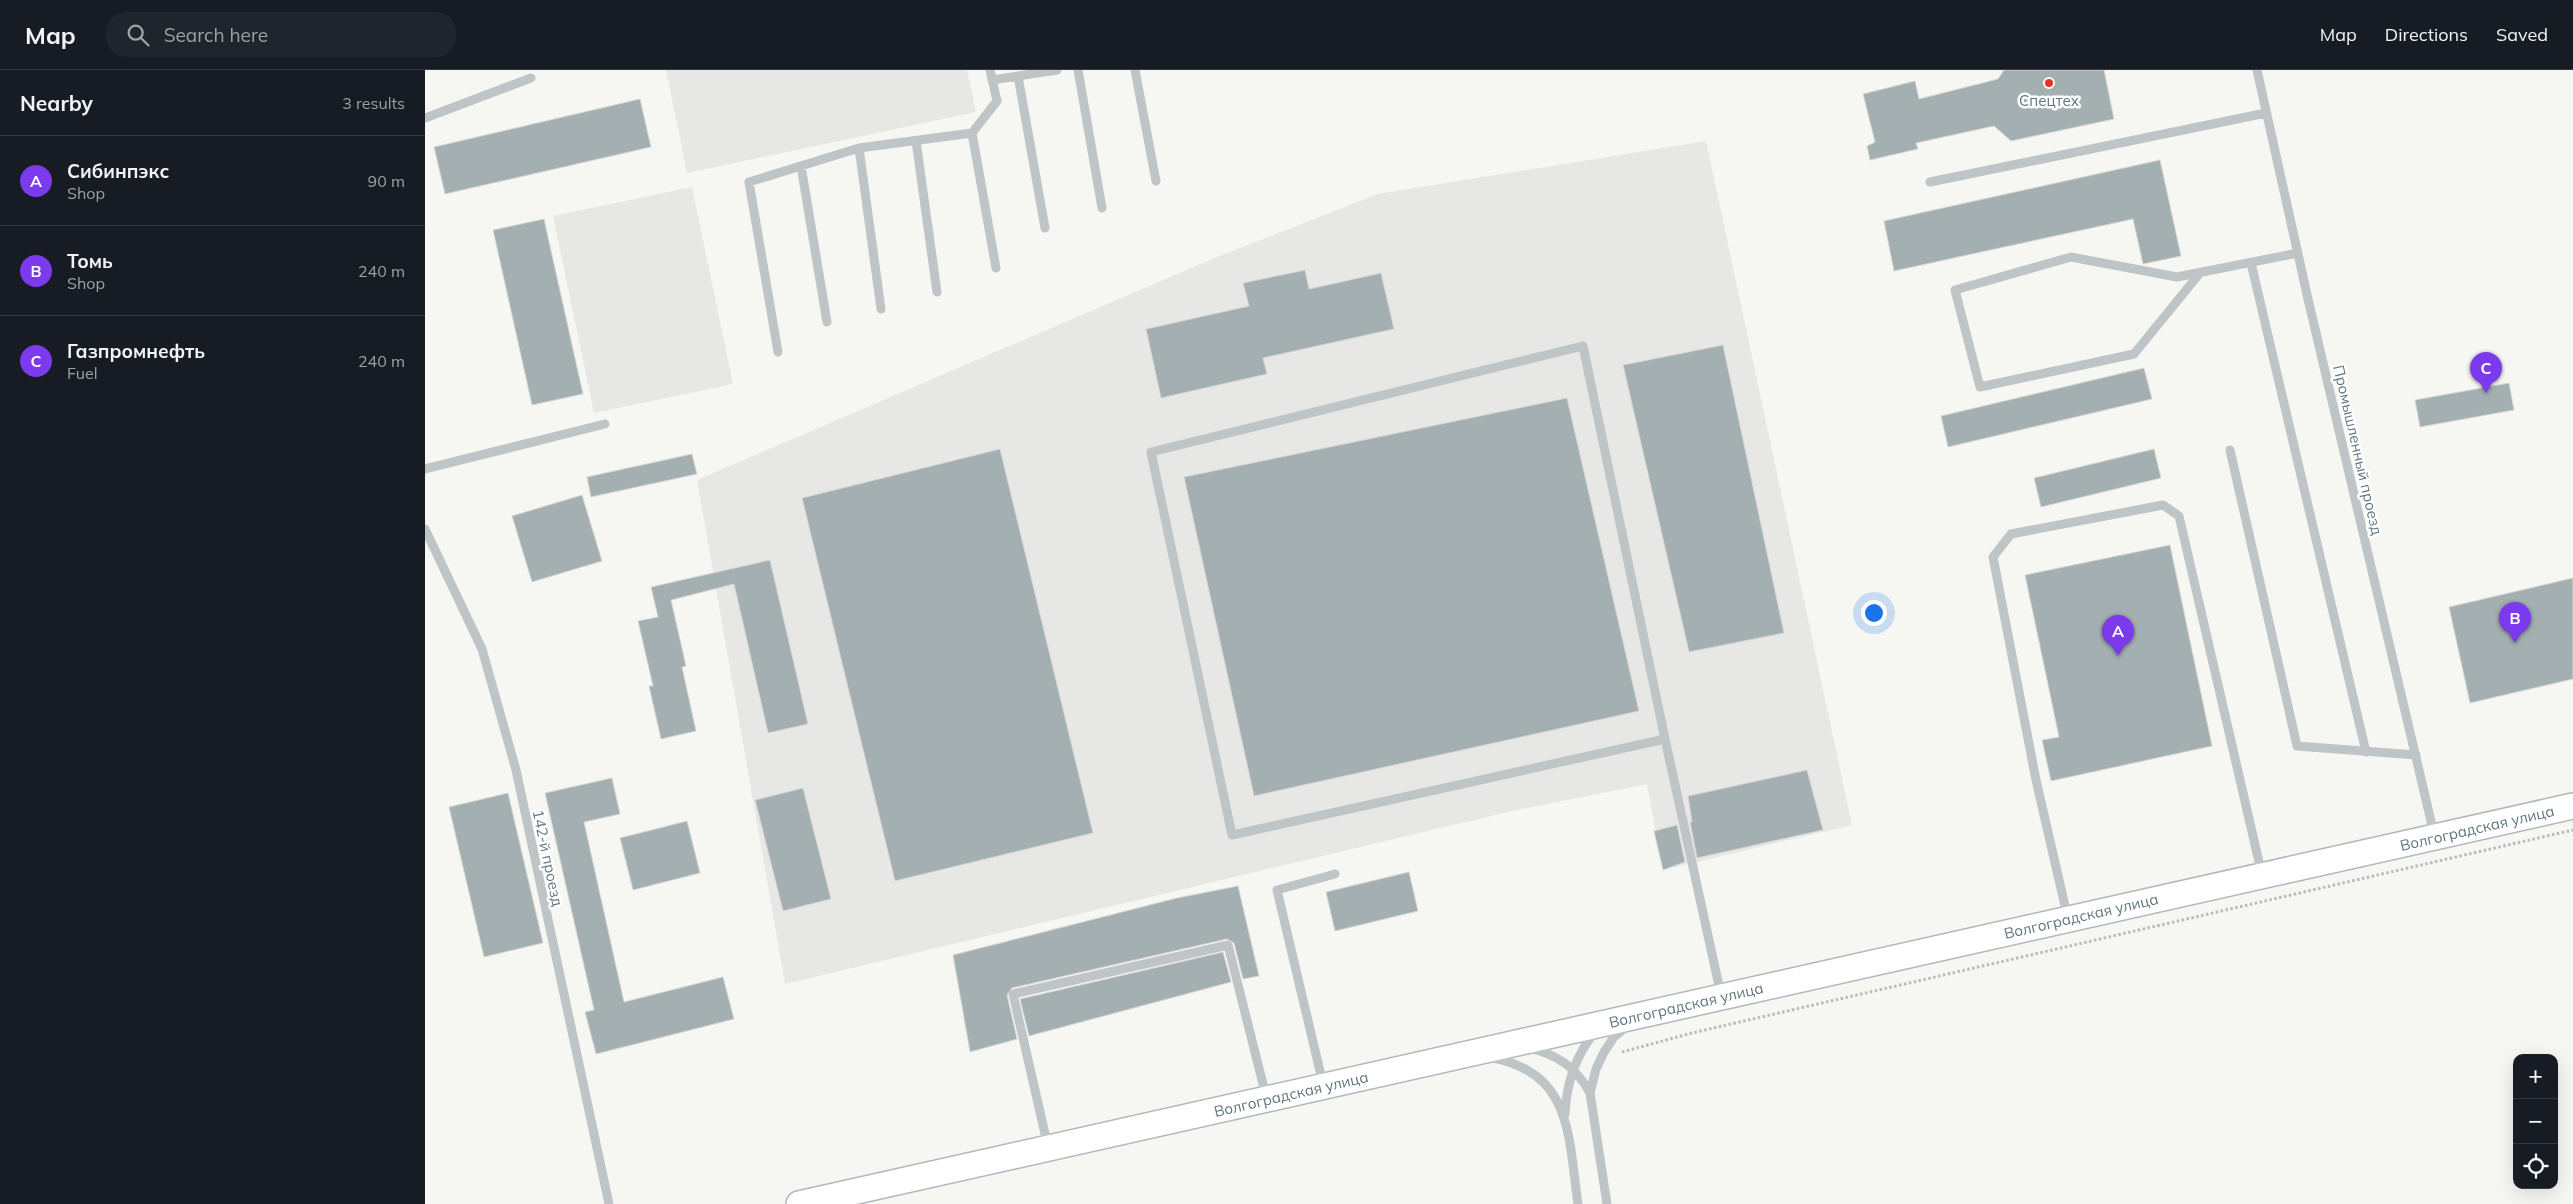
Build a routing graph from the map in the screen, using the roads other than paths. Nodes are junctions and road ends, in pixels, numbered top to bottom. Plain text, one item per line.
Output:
1 (989, 70) edge
2 (1057, 70) edge
3 (1078, 70) edge
4 (1135, 70) edge
5 (2257, 70) edge
6 (1018, 76) junction
7 (531, 78) dead end
8 (992, 80) junction
9 (2266, 113) junction
10 (425, 118) edge
11 (972, 133) junction
12 (916, 140) junction
13 (859, 148) junction
14 (801, 166) junction
15 (1156, 181) dead end
16 (1930, 182) dead end
17 (1101, 208) dead end
18 (1045, 228) dead end
19 (2298, 253) junction
20 (2251, 262) junction
21 (995, 268) dead end
22 (2200, 272) junction
23 (937, 292) dead end
24 (881, 309) dead end
25 (827, 322) dead end
26 (778, 352) dead end
27 (605, 424) dead end
28 (2230, 450) dead end
29 (425, 469) edge
30 (425, 529) edge
31 (1665, 739) junction
32 (2365, 752) junction
33 (2416, 755) junction
34 (2573, 806) edge
35 (2435, 837) junction
36 (1335, 874) dead end
37 (2262, 876) junction
38 (2068, 919) junction
39 (1721, 997) junction
40 (1645, 1014) junction
41 (1601, 1024) junction
42 (1500, 1047) junction
43 (1467, 1054) junction
44 (1574, 1069) junction
45 (1324, 1086) junction
46 (1590, 1093) junction
47 (1267, 1099) junction
48 (1565, 1115) junction
49 (1049, 1148) junction
50 (808, 1203) edge
51 (609, 1204) edge
52 (1578, 1204) edge
53 (1607, 1204) edge

1 - 8 lane
2 - 6 lane
3 - 17 lane
4 - 15 lane
5 - 9 lane, Промышленный проезд
6 - 8 lane
6 - 18 lane
7 - 10 lane
8 - 11 lane
9 - 16 lane
9 - 19 lane, Промышленный проезд
11 - 12 lane
11 - 21 lane
12 - 13 lane
12 - 23 lane
13 - 14 lane
13 - 24 lane
14 - 25 lane
14 - 26 lane
19 - 20 lane
19 - 33 lane, Промышленный проезд
20 - 22 lane
20 - 32 lane
22 - 22 lane
27 - 29 lane
28 - 32 lane
30 - 51 lane, 142-й проезд
31 - 31 lane
31 - 39 lane
32 - 33 lane
33 - 35 lane, Промышленный проезд
34 - 35 main road, Волгоградская улица
35 - 37 main road, Волгоградская улица
36 - 45 lane
37 - 38 main road, Волгоградская улица
37 - 38 lane
38 - 39 main road, Волгоградская улица
39 - 40 main road, Волгоградская улица
40 - 41 main road, Волгоградская улица
40 - 46 lane
41 - 42 main road, Волгоградская улица
41 - 44 lane
42 - 43 main road, Волгоградская улица
42 - 44 lane
43 - 45 main road, Волгоградская улица
43 - 48 lane
44 - 46 lane
44 - 48 lane
45 - 47 main road, Волгоградская улица
46 - 53 lane
47 - 49 main road, Волгоградская улица
47 - 49 lane
48 - 52 lane
49 - 50 main road, Волгоградская улица

